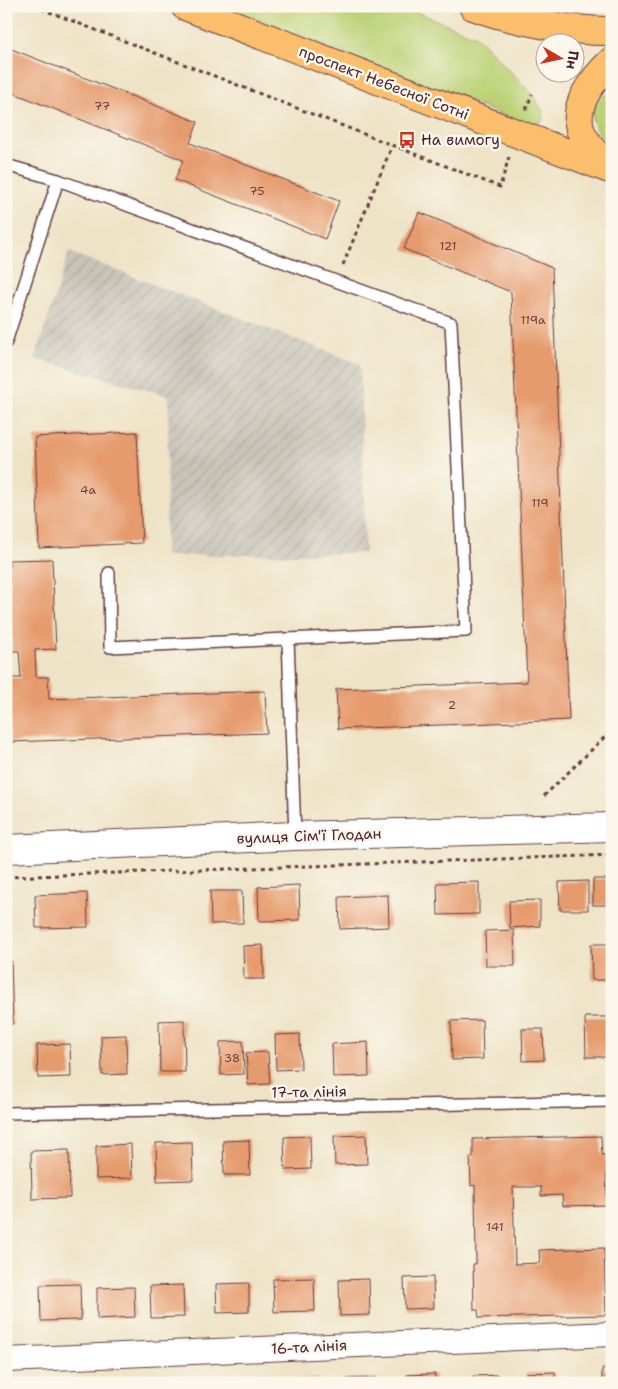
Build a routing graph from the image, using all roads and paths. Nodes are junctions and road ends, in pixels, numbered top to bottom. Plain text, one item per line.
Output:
1 (34, 6) edge
2 (184, 6) edge
3 (473, 6) edge
4 (612, 30) edge
5 (612, 61) edge
6 (392, 146) junction
7 (510, 156) dead end
8 (6, 165) edge
9 (610, 169) edge
10 (58, 180) junction
11 (336, 281) junction
12 (6, 342) edge
13 (108, 573) dead end
14 (288, 639) junction
15 (612, 730) edge
16 (612, 793) edge
17 (544, 796) dead end
18 (612, 799) edge
19 (612, 826) edge
20 (295, 836) junction
21 (6, 849) edge
22 (612, 855) edge
23 (6, 877) edge
24 (612, 1101) edge
25 (6, 1114) edge
26 (612, 1334) edge
27 (6, 1360) edge

1 - 6 path
2 - 9 main road, проспект Небесної Сотні
3 - 4 main road
5 - 9 main road
6 - 7 path
6 - 11 path
8 - 10 lane
10 - 11 lane
10 - 12 lane
11 - 14 lane
13 - 14 lane
14 - 20 lane
15 - 17 path
16 - 18 path
19 - 20 street, вулиця Сім'ї Глодан
20 - 21 street, вулиця Сім'ї Глодан
22 - 23 path
24 - 25 lane, 17-та лінія
26 - 27 street, 16-та лінія

